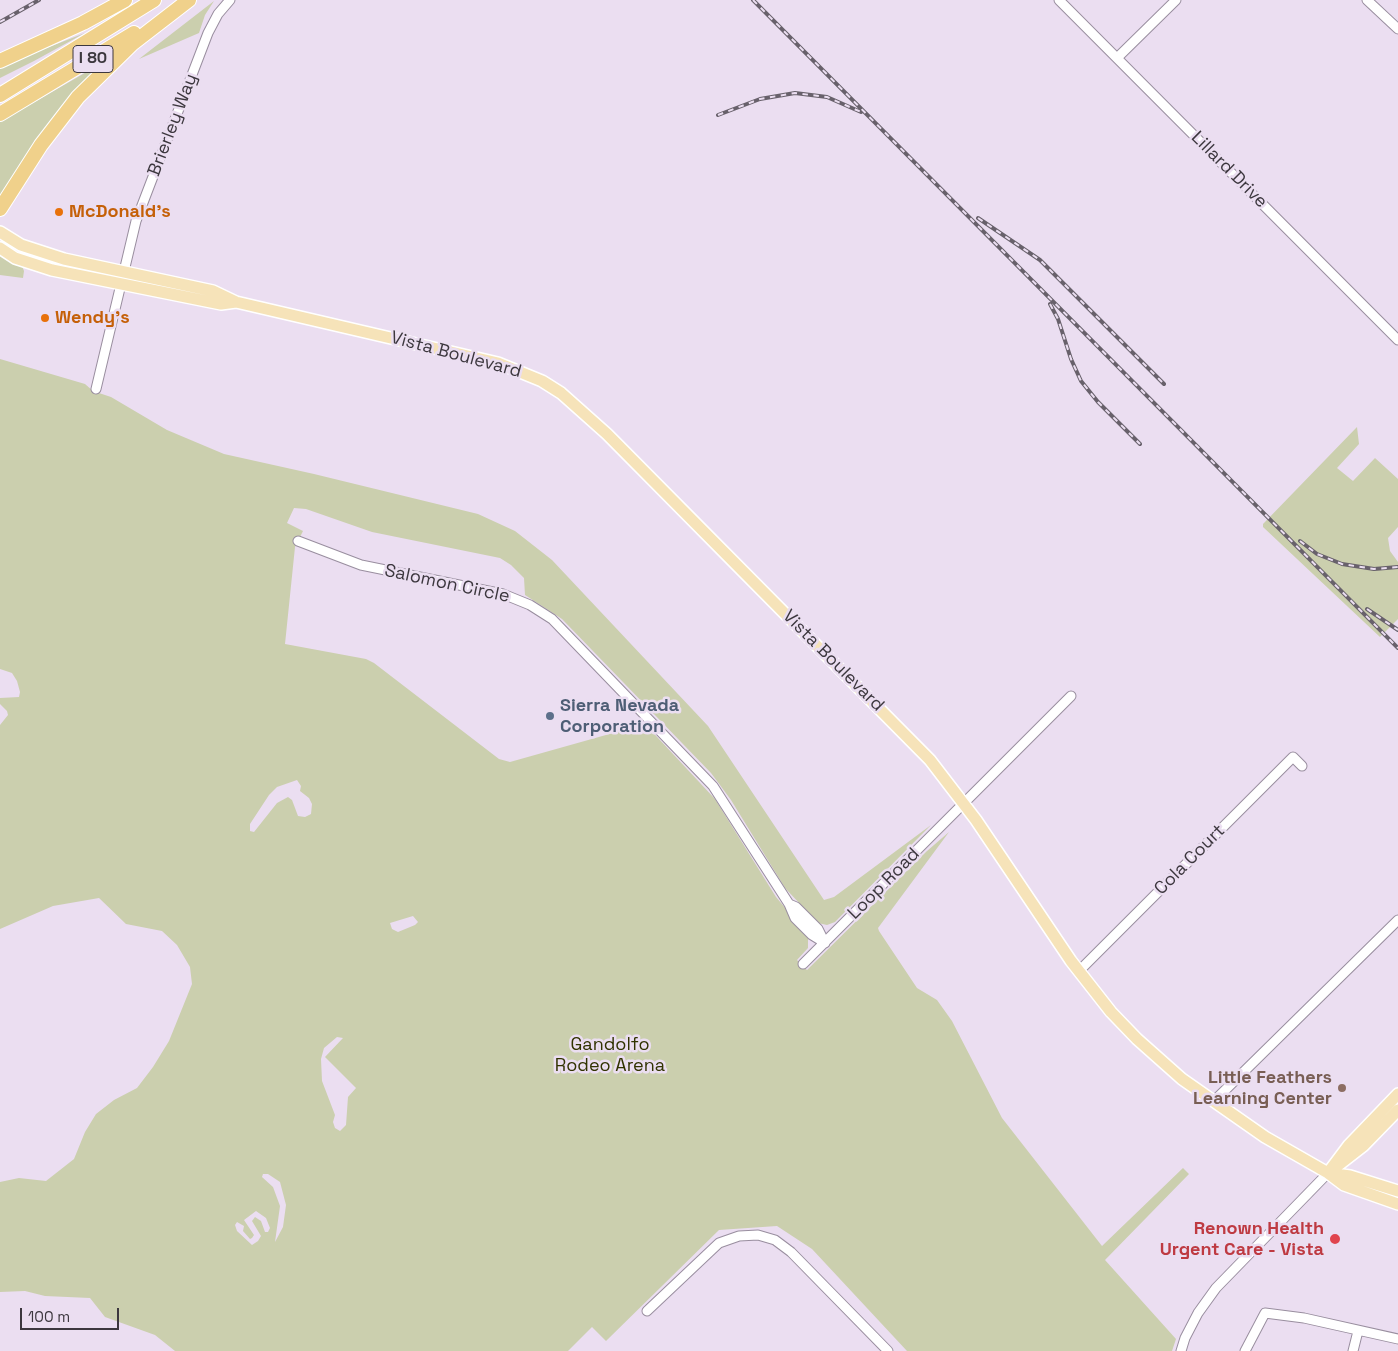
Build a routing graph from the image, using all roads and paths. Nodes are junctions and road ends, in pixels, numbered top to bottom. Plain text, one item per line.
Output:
1 (125, 0) edge
2 (154, 0) edge
3 (183, 0) edge
4 (190, 0) edge
5 (230, 0) edge
6 (1059, 0) edge
7 (1176, 0) edge
8 (1367, 0) edge
9 (1398, 29) edge
10 (1117, 58) junction
11 (0, 61) edge
12 (0, 95) edge
13 (0, 114) edge
14 (0, 209) edge
15 (0, 232) edge
16 (0, 248) edge
17 (124, 272) junction
18 (122, 284) junction
19 (236, 302) junction
20 (1398, 340) edge
21 (96, 389) dead end
22 (298, 541) dead end
23 (1071, 696) dead end
24 (1302, 766) dead end
25 (964, 804) junction
26 (1398, 920) edge
27 (825, 943) junction
28 (803, 964) dead end
29 (1079, 971) junction
30 (1398, 1094) edge
31 (1213, 1102) junction
32 (1398, 1110) edge
33 (1328, 1173) junction
34 (1398, 1191) edge
35 (1398, 1204) edge
36 (647, 1311) dead end
37 (1358, 1331) junction
38 (1398, 1339) edge
39 (888, 1351) edge
40 (1181, 1351) edge
41 (1244, 1351) edge
42 (1353, 1351) edge

1 - 11 highway
2 - 12 highway, I 80
3 - 13 highway, I 80
4 - 14 highway
5 - 17 street, Brierley Way
6 - 10 street, Lillard Drive
7 - 10 street
8 - 9 street
10 - 20 street, Lillard Drive
15 - 17 main road, Vista Boulevard
16 - 18 main road, Vista Boulevard
17 - 18 street, Brierley Way
17 - 19 main road, Vista Boulevard
18 - 19 main road, Vista Boulevard
18 - 21 street, Brierley Way
19 - 25 main road, Vista Boulevard
22 - 27 street, Salomon Circle
23 - 25 street, Loop Road
24 - 29 street, Cola Court
25 - 27 street, Loop Road
25 - 29 main road, Vista Boulevard
26 - 31 street
27 - 28 street, Loop Road
29 - 31 main road, Vista Boulevard
30 - 33 main road
31 - 33 main road, Vista Boulevard
32 - 33 main road
33 - 34 main road, Vista Boulevard
33 - 35 main road, Vista Boulevard
33 - 40 street
36 - 39 street
37 - 38 street
37 - 41 street
37 - 42 street

